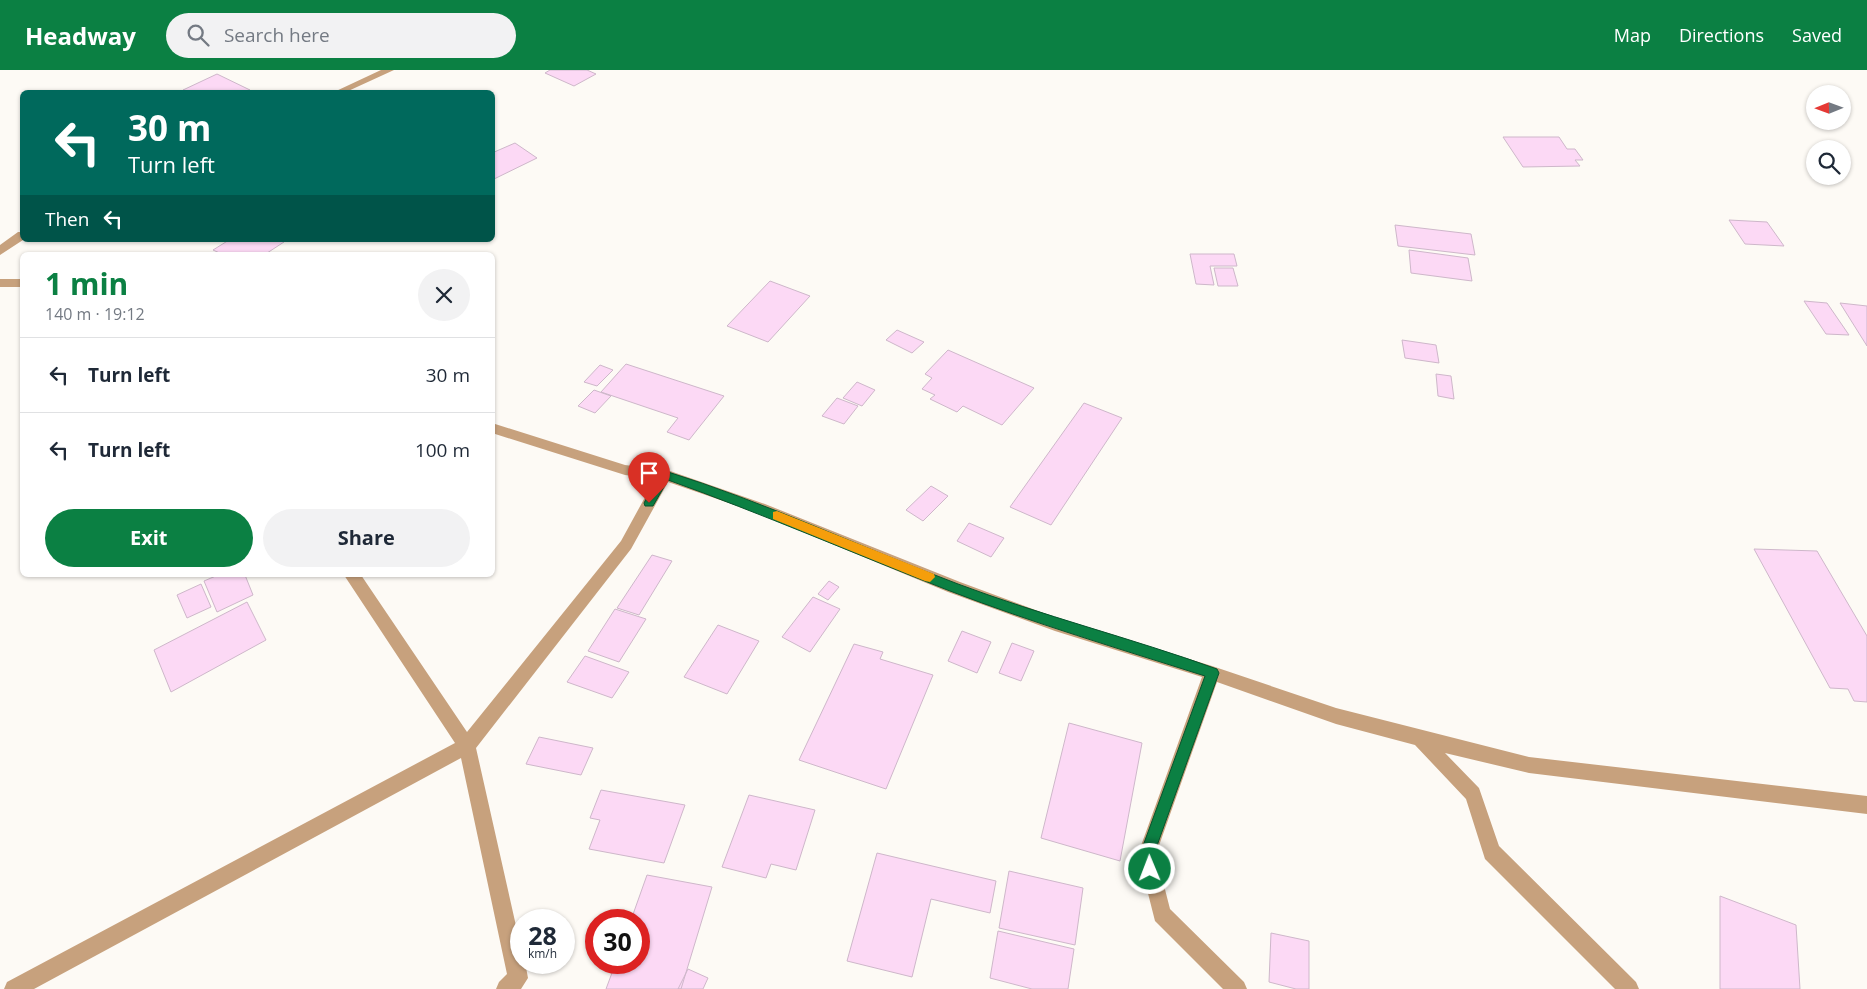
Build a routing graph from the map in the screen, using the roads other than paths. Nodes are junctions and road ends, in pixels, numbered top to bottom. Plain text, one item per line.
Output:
1 (389, 70) edge
2 (344, 90) edge
3 (20, 236) edge
4 (0, 251) edge
5 (0, 283) edge
6 (20, 284) edge
7 (495, 429) edge
8 (665, 475) junction
9 (353, 577) edge
10 (1212, 673) junction
11 (1420, 739) junction
12 (467, 746) junction
13 (1867, 805) edge
14 (515, 985) edge
15 (14, 989) edge
16 (1237, 989) edge
17 (1629, 989) edge

1 - 2 street
3 - 4 street
5 - 6 street
7 - 8 street
8 - 10 street
8 - 12 street
9 - 12 street
10 - 11 street
10 - 16 street
11 - 13 street
11 - 17 street
12 - 14 street
12 - 15 street

